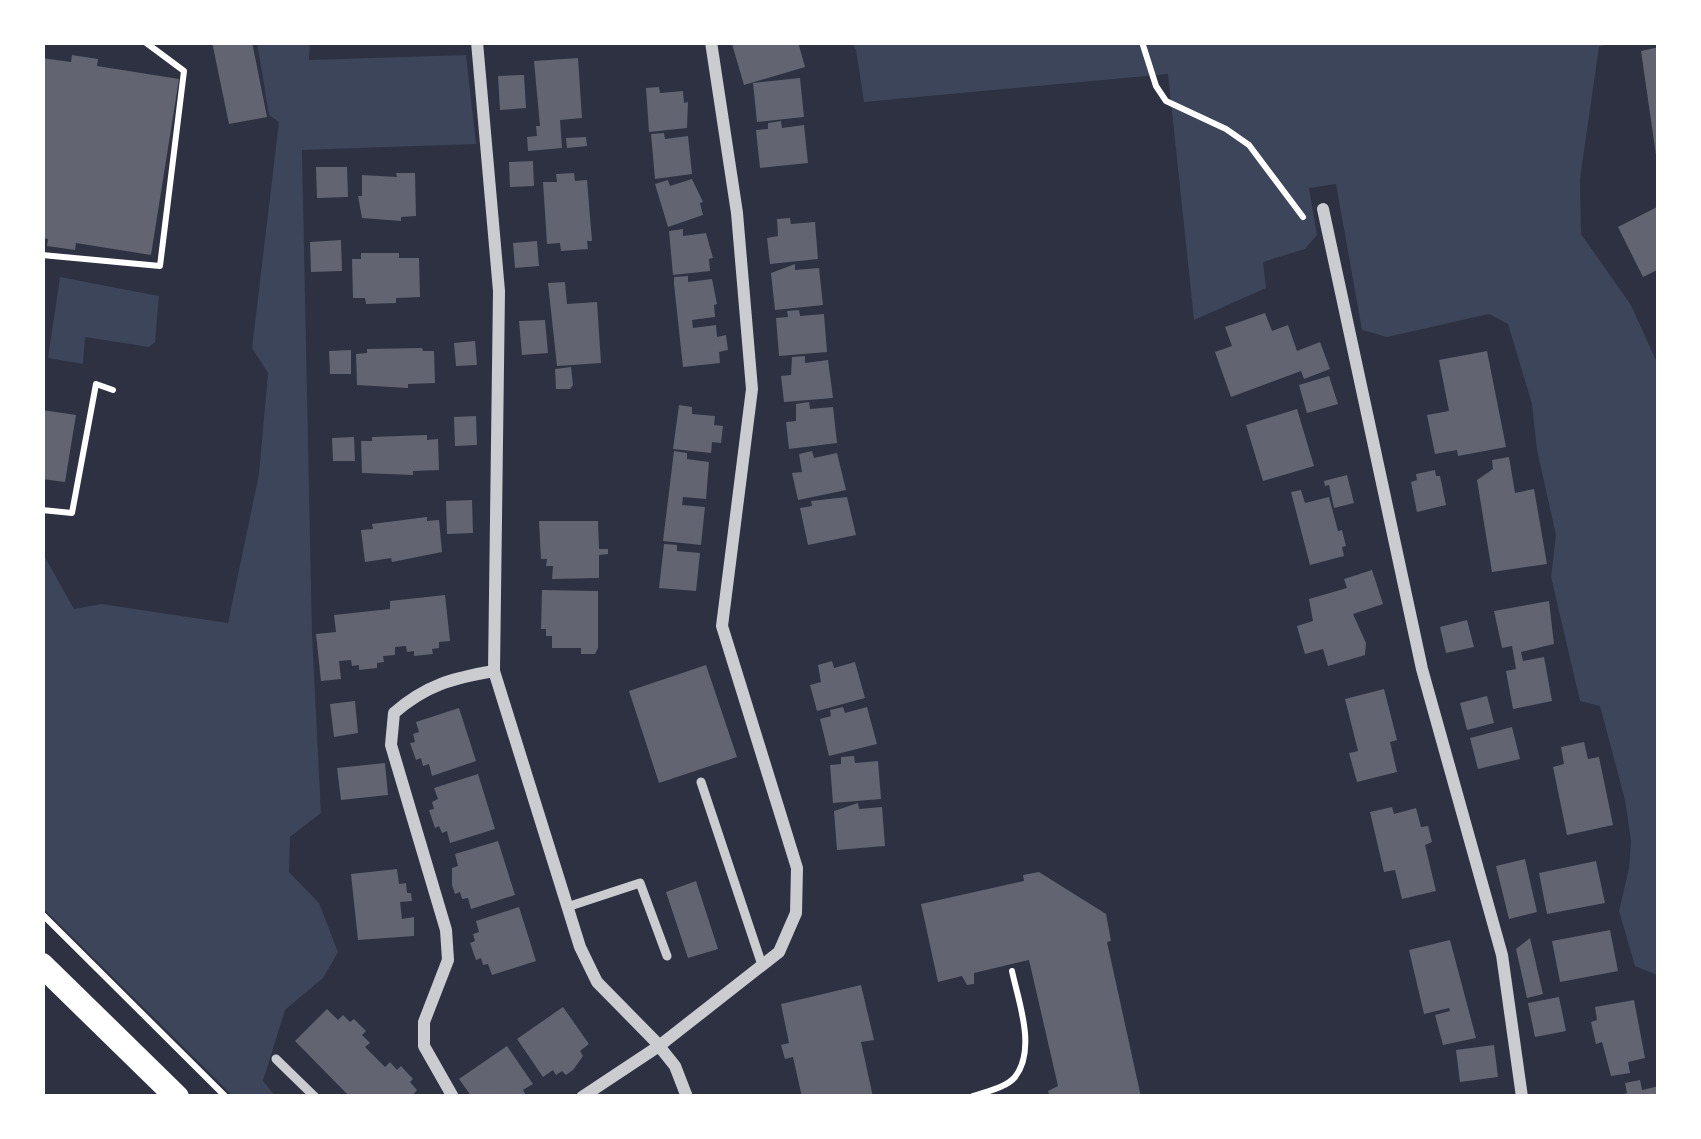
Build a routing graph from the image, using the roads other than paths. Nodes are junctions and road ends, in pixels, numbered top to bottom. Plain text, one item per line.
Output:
1 (478, 42) edge
2 (711, 42) edge
3 (1323, 209) dead end
4 (494, 670) junction
5 (701, 782) dead end
6 (567, 907) junction
7 (667, 956) dead end
8 (42, 964) edge
9 (762, 965) junction
10 (659, 1046) junction
11 (276, 1059) dead end
12 (177, 1097) edge
13 (315, 1097) edge
14 (453, 1097) edge
15 (582, 1097) edge
16 (687, 1097) edge
17 (1522, 1097) edge

1 - 4 street
2 - 9 street
3 - 17 street
4 - 6 street
4 - 14 street
5 - 9 lane
6 - 7 lane
6 - 10 street
8 - 12 main road
9 - 10 street
10 - 15 street
10 - 16 street
11 - 13 lane

